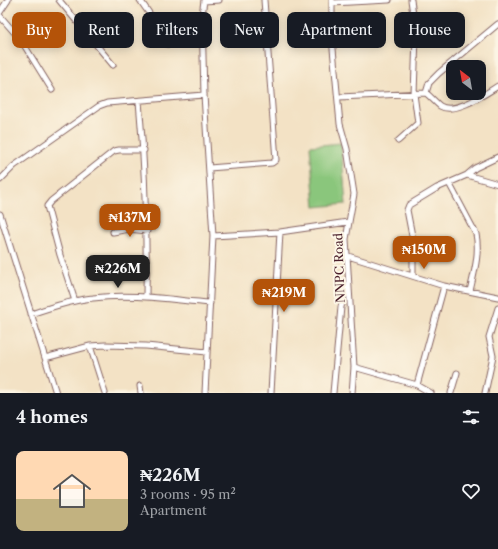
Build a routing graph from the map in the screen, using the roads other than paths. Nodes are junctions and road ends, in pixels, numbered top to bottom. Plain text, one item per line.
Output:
1 (8, 0) edge
2 (59, 0) edge
3 (140, 0) edge
4 (204, 0) edge
5 (219, 0) edge
6 (264, 0) edge
7 (390, 0) edge
8 (411, 0) edge
9 (332, 2) edge
10 (2, 5) edge
11 (0, 12) edge
12 (148, 12) edge
13 (0, 16) edge
14 (498, 24) edge
15 (113, 65) dead end
16 (498, 86) edge
17 (52, 90) dead end
18 (426, 93) junction
19 (204, 94) junction
20 (414, 94) junction
21 (339, 97) junction
22 (139, 100) junction
23 (398, 141) dead end
24 (144, 150) junction
25 (498, 157) edge
26 (209, 168) junction
27 (466, 175) junction
28 (0, 180) edge
29 (450, 183) junction
30 (498, 184) edge
31 (0, 214) edge
32 (348, 222) junction
33 (147, 231) junction
34 (113, 232) dead end
35 (280, 232) junction
36 (213, 236) junction
37 (348, 256) junction
38 (413, 276) junction
39 (348, 283) junction
40 (444, 286) junction
41 (470, 292) junction
42 (146, 297) junction
43 (498, 298) edge
44 (75, 300) junction
45 (210, 303) junction
46 (498, 308) edge
47 (31, 314) junction
48 (90, 346) junction
49 (207, 352) junction
50 (45, 358) junction
51 (354, 367) junction
52 (457, 373) dead end
53 (417, 385) junction
54 (140, 386) dead end
55 (424, 392) edge
56 (56, 393) edge
57 (105, 393) edge
58 (141, 393) edge
59 (205, 393) edge
60 (271, 393) edge
61 (333, 393) edge
62 (352, 393) edge
63 (431, 393) edge
64 (451, 393) edge
65 (485, 393) edge

1 - 10 street
2 - 15 street
3 - 12 street
4 - 5 street
4 - 19 street
6 - 26 street
7 - 9 street
8 - 20 street
9 - 21 street, NNPC Road
10 - 11 street
13 - 17 street
14 - 18 street
16 - 18 street
18 - 20 street
19 - 22 street
19 - 26 street
20 - 21 street
20 - 23 street
21 - 32 street, NNPC Road
22 - 24 street
22 - 28 street
24 - 33 street
24 - 44 street
25 - 27 street
26 - 36 street
27 - 29 street
27 - 30 street
29 - 38 street
29 - 41 street
31 - 47 street
32 - 35 street
32 - 37 street, NNPC Road
33 - 34 street
33 - 42 street
35 - 36 street
35 - 60 street
36 - 45 street
37 - 38 street
37 - 39 street, NNPC Road
38 - 40 street
39 - 51 street, NNPC Road
39 - 61 street
40 - 41 street
40 - 53 street
41 - 43 street
42 - 44 street
42 - 45 street
44 - 47 street
45 - 49 street
46 - 65 street
47 - 50 street
48 - 49 street
48 - 50 street
48 - 57 street
49 - 59 street
50 - 56 street
51 - 53 street
51 - 62 street, NNPC Road
52 - 64 street
53 - 55 street
54 - 58 street
55 - 63 street

